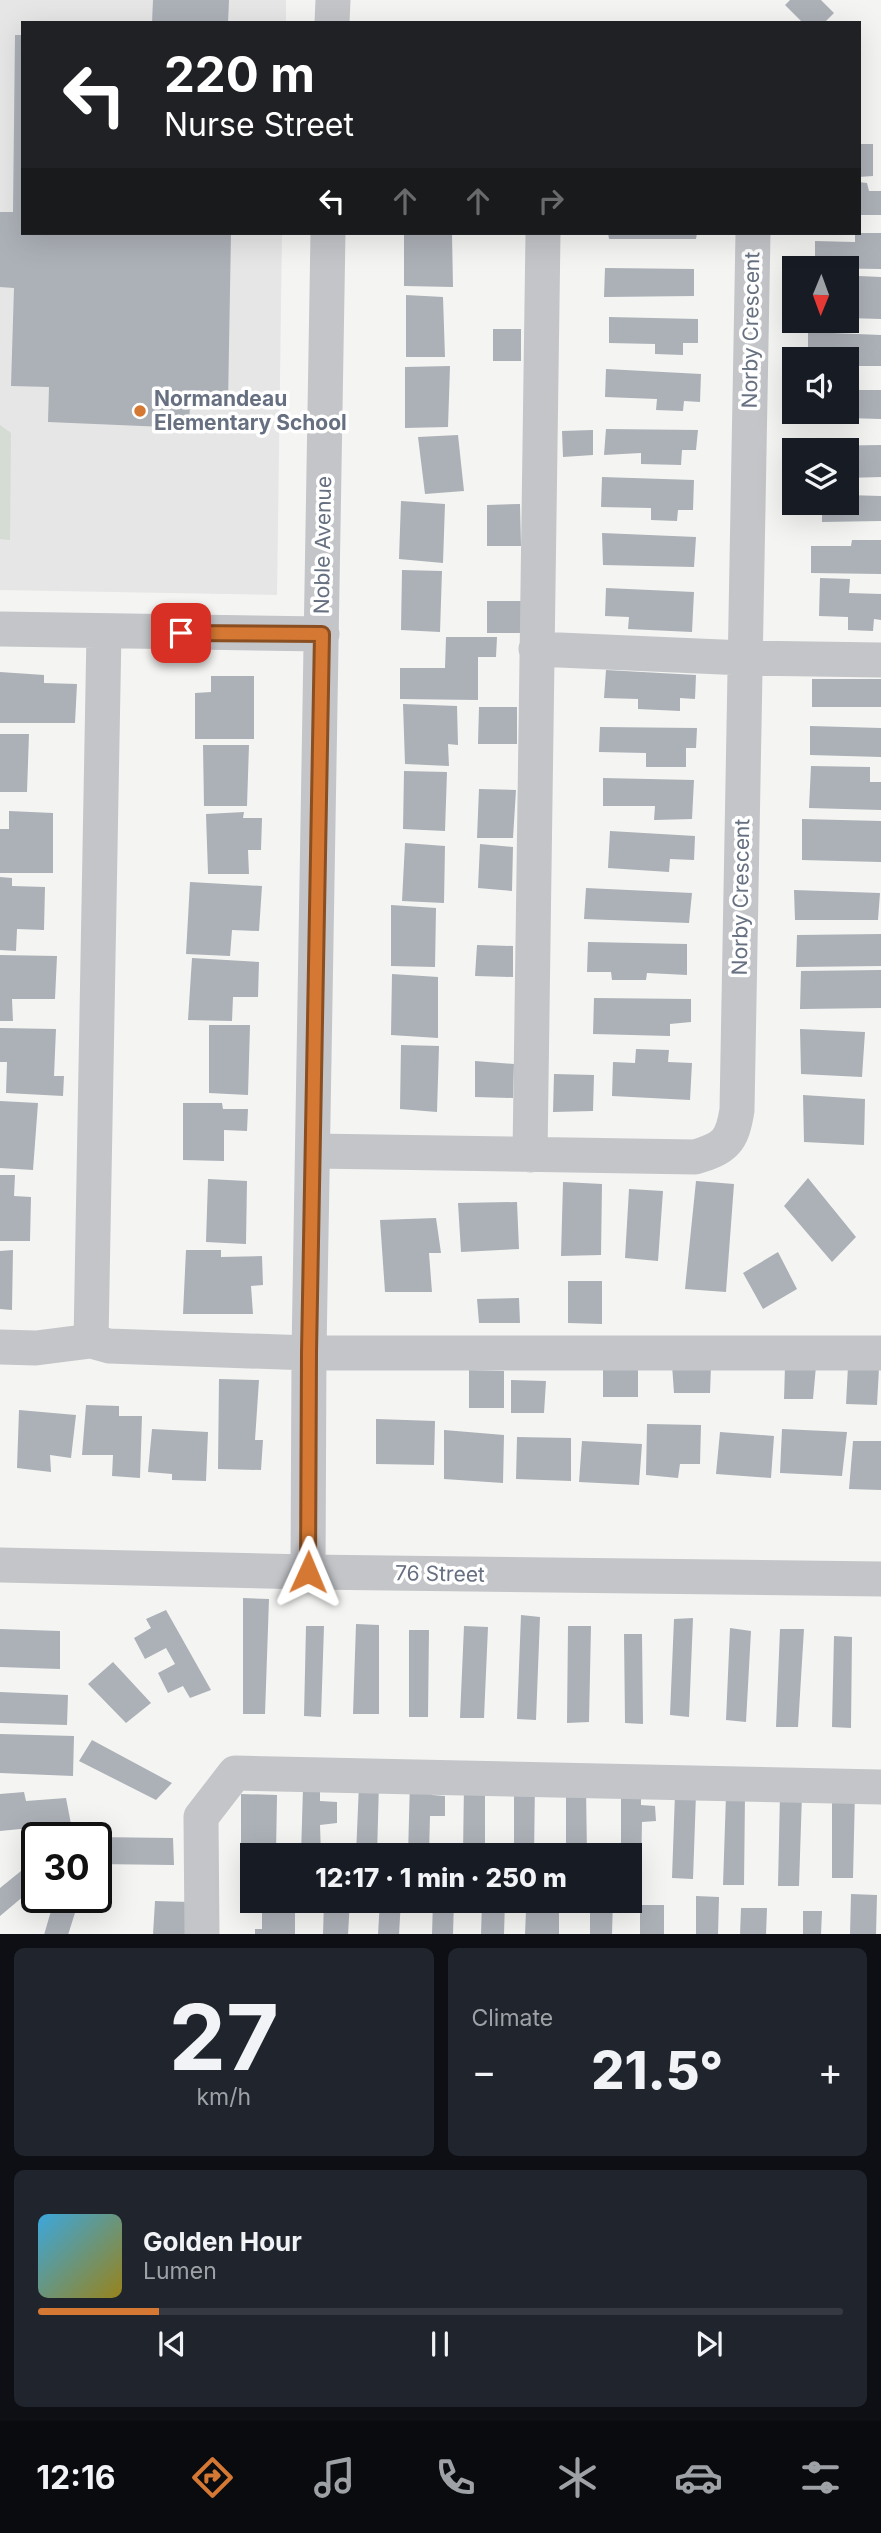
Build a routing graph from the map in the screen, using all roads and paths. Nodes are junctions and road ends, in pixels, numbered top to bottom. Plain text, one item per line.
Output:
1 (333, 0) edge
2 (332, 21) edge
3 (328, 235) edge
4 (543, 235) edge
5 (753, 235) edge
6 (0, 629) edge
7 (104, 632) junction
8 (322, 634) junction
9 (536, 649) junction
10 (746, 658) junction
11 (881, 660) edge
12 (313, 1151) junction
13 (530, 1154) junction
14 (91, 1341) junction
15 (0, 1348) edge
16 (309, 1353) junction
17 (881, 1353) edge
18 (0, 1565) edge
19 (308, 1572) junction
20 (881, 1579) edge
21 (881, 1787) edge
22 (202, 1934) edge

1 - 2 street
3 - 8 street, Noble Avenue
4 - 9 street
5 - 10 street, Norby Crescent
6 - 7 street
7 - 8 street
7 - 14 street
8 - 12 street, Noble Avenue
9 - 10 street
9 - 13 street
10 - 11 street
10 - 13 street, Norby Crescent
12 - 13 street, Norby Crescent
12 - 16 street, Noble Avenue
14 - 15 street
14 - 16 street
16 - 17 street
16 - 19 street, Noble Avenue
18 - 19 street, 76 Street
19 - 20 street, 76 Street
21 - 22 street

